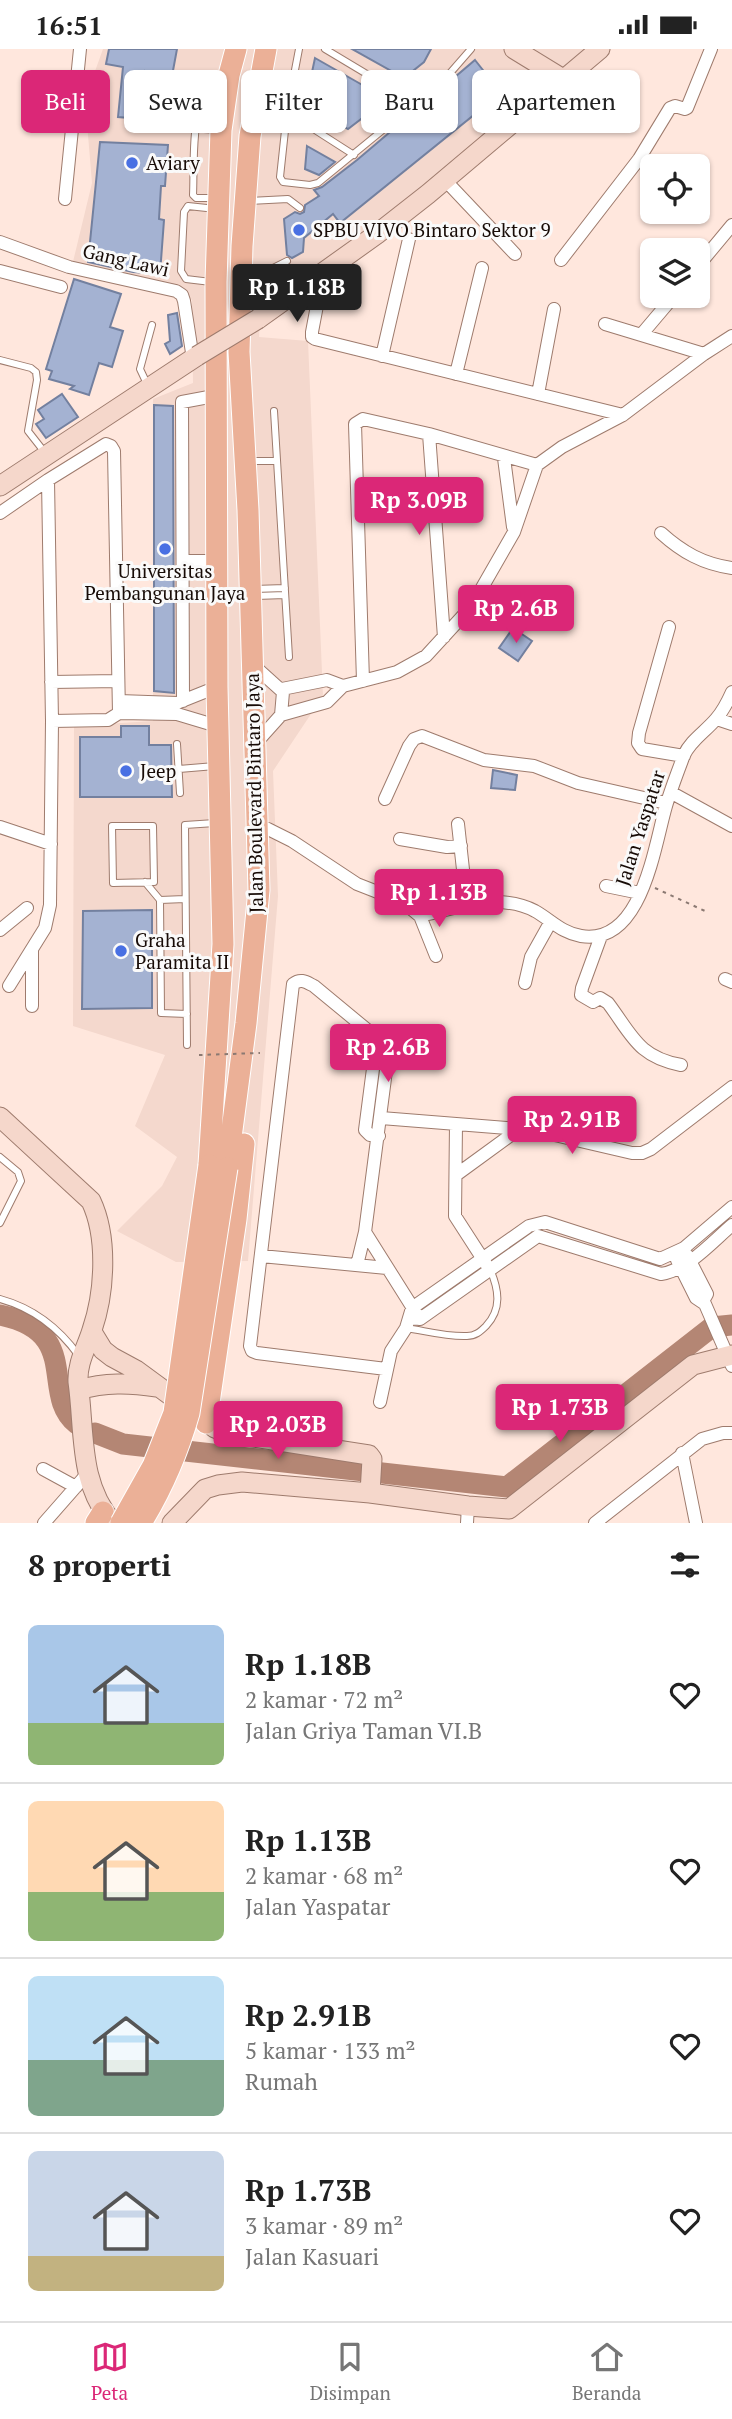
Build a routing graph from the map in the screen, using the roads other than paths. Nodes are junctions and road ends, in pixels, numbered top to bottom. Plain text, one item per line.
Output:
1 (80, 49) edge
2 (236, 49) edge
3 (266, 49) edge
4 (299, 49) edge
5 (324, 49) edge
6 (514, 49) edge
7 (600, 49) edge
8 (712, 49) edge
9 (470, 50) edge
10 (262, 70) edge
11 (295, 70) edge
12 (453, 70) edge
13 (548, 70) edge
14 (574, 70) edge
15 (361, 71) edge
16 (227, 90) edge
17 (196, 133) edge
18 (221, 133) edge
19 (251, 133) edge
20 (284, 133) edge
21 (320, 133) edge
22 (380, 133) edge
23 (500, 133) edge
24 (354, 155) junction
25 (445, 180) junction
26 (65, 199) dead end
27 (244, 202) junction
28 (218, 204) junction
29 (300, 208) dead end
30 (732, 225) edge
31 (408, 239) dead end
32 (0, 242) edge
33 (710, 252) edge
34 (515, 254) dead end
35 (561, 260) dead end
36 (287, 261) dead end
37 (482, 268) dead end
38 (0, 271) edge
39 (216, 282) junction
40 (242, 283) junction
41 (61, 287) dead end
42 (319, 295) dead end
43 (664, 308) edge
44 (554, 309) dead end
45 (605, 324) dead end
46 (152, 325) dead end
47 (641, 335) junction
48 (731, 338) edge
49 (704, 354) junction
50 (382, 356) junction
51 (195, 357) junction
52 (0, 361) edge
53 (456, 374) junction
54 (149, 388) junction
55 (538, 394) junction
56 (214, 396) junction
57 (274, 411) dead end
58 (623, 415) junction
59 (429, 434) junction
60 (47, 455) junction
61 (504, 457) junction
62 (244, 463) junction
63 (277, 463) junction
64 (537, 465) junction
65 (48, 479) junction
66 (1, 483) edge
67 (0, 513) edge
68 (514, 532) junction
69 (661, 533) dead end
70 (183, 557) junction
71 (217, 557) junction
72 (732, 568) edge
73 (285, 592) junction
74 (251, 593) junction
75 (669, 627) dead end
76 (444, 637) junction
77 (289, 657) dead end
78 (252, 663) junction
79 (51, 681) junction
80 (118, 681) junction
81 (363, 681) junction
82 (343, 686) junction
83 (217, 687) junction
84 (282, 689) junction
85 (732, 692) edge
86 (179, 706) junction
87 (119, 707) junction
88 (281, 715) junction
89 (717, 719) junction
90 (52, 721) junction
91 (732, 724) edge
92 (217, 726) junction
93 (177, 744) dead end
94 (254, 746) junction
95 (684, 756) junction
96 (218, 765) junction
97 (179, 768) junction
98 (180, 793) dead end
99 (669, 798) junction
100 (385, 799) dead end
101 (220, 823) junction
102 (458, 824) dead end
103 (732, 826) edge
104 (0, 827) edge
105 (257, 827) junction
106 (401, 839) dead end
107 (51, 844) junction
108 (461, 846) junction
109 (145, 883) junction
110 (606, 886) dead end
111 (642, 888) junction
112 (185, 899) junction
113 (160, 900) junction
114 (467, 906) junction
115 (27, 908) dead end
116 (420, 916) junction
117 (550, 922) junction
118 (0, 930) edge
119 (601, 936) junction
120 (32, 949) junction
121 (254, 952) junction
122 (222, 953) junction
123 (436, 955) dead end
124 (525, 983) dead end
125 (9, 986) dead end
126 (32, 1006) dead end
127 (187, 1014) junction
128 (246, 1030) junction
129 (377, 1038) junction
130 (187, 1045) dead end
131 (681, 1065) dead end
132 (732, 1087) edge
133 (0, 1117) edge
134 (381, 1118) junction
135 (456, 1123) junction
136 (519, 1129) junction
137 (379, 1136) junction
138 (0, 1158) edge
139 (218, 1166) junction
140 (456, 1175) junction
141 (732, 1207) edge
142 (0, 1223) edge
143 (732, 1225) edge
144 (365, 1232) junction
145 (679, 1251) junction
146 (261, 1256) junction
147 (685, 1263) junction
148 (486, 1264) junction
149 (357, 1265) junction
150 (387, 1268) junction
151 (0, 1299) edge
152 (412, 1318) junction
153 (92, 1332) junction
154 (81, 1359) junction
155 (731, 1359) edge
156 (386, 1369) junction
157 (157, 1387) junction
158 (79, 1389) junction
159 (380, 1402) dead end
160 (206, 1423) junction
161 (732, 1433) edge
162 (682, 1453) junction
163 (43, 1469) dead end
164 (81, 1480) junction
165 (370, 1490) junction
166 (467, 1515) edge
167 (108, 1520) edge
168 (694, 1521) edge
169 (44, 1523) edge
170 (141, 1523) edge
171 (172, 1523) edge
172 (595, 1523) edge

1 - 26 street
2 - 16 main road, Jalan Boulevard Bintaro Jaya
3 - 10 main road, Jalan Boulevard Bintaro Jaya
4 - 11 lane
5 - 15 lane
6 - 13 main road
7 - 14 main road
8 - 35 street
9 - 12 lane
17 - 28 lane
18 - 28 main road, Jalan Boulevard Bintaro Jaya
19 - 27 main road, Jalan Boulevard Bintaro Jaya
20 - 24 lane
21 - 24 lane
22 - 24 lane
23 - 25 main road
25 - 34 street
25 - 51 main road, bridge
27 - 29 lane
27 - 40 main road, Jalan Boulevard Bintaro Jaya
28 - 39 main road, Jalan Boulevard Bintaro Jaya
28 - 39 lane
30 - 33 street
31 - 50 street
32 - 51 street, Gang Lawi
36 - 40 lane
37 - 53 street
38 - 41 street
39 - 56 main road, Jalan Boulevard Bintaro Jaya
40 - 62 main road, Jalan Boulevard Bintaro Jaya
42 - 50 street
43 - 47 street
44 - 55 street
45 - 47 street
46 - 54 lane
47 - 49 street
48 - 49 street
49 - 58 street
50 - 53 street
51 - 54 main road
52 - 60 lane
53 - 55 street
54 - 60 main road
55 - 58 street
56 - 70 street
56 - 71 main road, Jalan Boulevard Bintaro Jaya
57 - 63 lane
58 - 64 street
59 - 61 street
59 - 76 street
59 - 81 street
60 - 66 main road
61 - 64 street
61 - 68 street
62 - 63 lane
62 - 74 main road, Jalan Boulevard Bintaro Jaya
63 - 73 lane
64 - 68 street
65 - 67 street
65 - 79 street
65 - 80 street
68 - 76 street
69 - 72 street
70 - 71 street
70 - 86 street
71 - 83 main road, Jalan Boulevard Bintaro Jaya
73 - 74 lane
73 - 77 lane
74 - 78 main road, Jalan Boulevard Bintaro Jaya
75 - 95 street
76 - 81 street
78 - 84 street
78 - 94 main road, Jalan Boulevard Bintaro Jaya
79 - 80 street
79 - 90 street
80 - 87 street
81 - 82 street
82 - 84 street
82 - 88 street
83 - 86 street
83 - 92 main road, Jalan Boulevard Bintaro Jaya
84 - 88 street
85 - 89 street, Jalan Yaspatar
86 - 87 street
86 - 92 street
87 - 90 street
88 - 94 street
89 - 91 street
89 - 95 street, Jalan Yaspatar
90 - 107 street
92 - 96 main road, Jalan Boulevard Bintaro Jaya
93 - 97 lane
94 - 105 main road, Jalan Boulevard Bintaro Jaya
95 - 99 street, Jalan Yaspatar
96 - 97 lane
96 - 101 main road, Jalan Boulevard Bintaro Jaya
97 - 98 lane
99 - 100 street
99 - 103 street
99 - 111 street, Jalan Yaspatar
101 - 112 lane
101 - 122 main road, Jalan Boulevard Bintaro Jaya
102 - 108 street
104 - 107 street
105 - 116 street
105 - 121 main road, Jalan Boulevard Bintaro Jaya
106 - 108 street
107 - 120 street
108 - 114 street
109 - 109 lane
109 - 113 lane
110 - 111 street
111 - 119 street, Jalan Yaspatar
112 - 113 lane
112 - 127 lane
113 - 127 lane
114 - 116 street
114 - 117 street
115 - 118 street
116 - 123 street
117 - 119 street
117 - 124 street
119 - 131 street
120 - 125 street
120 - 126 street
121 - 122 main road
121 - 128 main road, Jalan Boulevard Bintaro Jaya
122 - 139 main road, Jalan Boulevard Bintaro Jaya
127 - 130 lane
128 - 139 main road, Jalan Boulevard Bintaro Jaya
128 - 160 main road
129 - 134 street
129 - 137 street
129 - 146 street
132 - 136 street
133 - 153 main road
134 - 135 street
134 - 137 street
135 - 136 street
135 - 140 street
136 - 140 street
137 - 144 street
138 - 142 lane
139 - 167 main road, Jalan Boulevard Bintaro Jaya, bridge
139 - 170 main road, Jalan Boulevard Bintaro Jaya, bridge
140 - 148 street
141 - 145 street
143 - 147 street
144 - 149 street
144 - 150 street
145 - 147 street
145 - 148 street
146 - 149 street
146 - 156 street
147 - 148 street
147 - 155 street
148 - 152 street
148 - 152 lane
149 - 150 street
150 - 152 street
151 - 154 lane
152 - 156 street
153 - 154 main road
153 - 157 main road
154 - 158 main road
155 - 166 main road
156 - 159 street
157 - 158 main road
157 - 160 main road
158 - 164 main road
160 - 165 main road
161 - 162 street
162 - 168 street
162 - 172 street
163 - 164 street
164 - 167 main road
164 - 169 street
165 - 166 main road
165 - 171 main road

